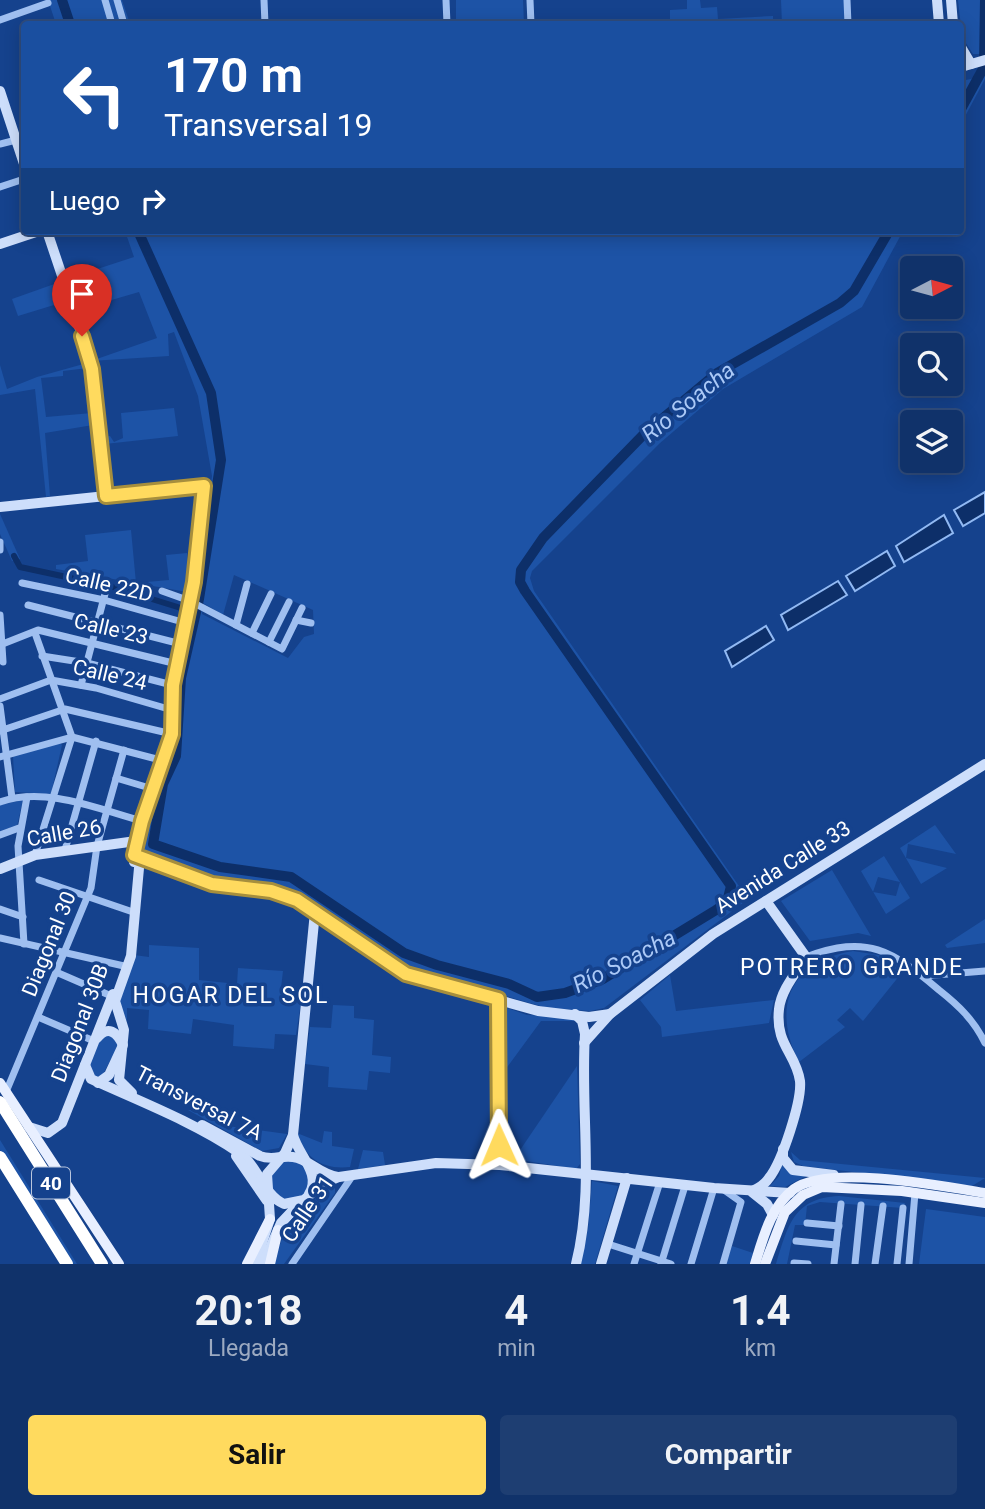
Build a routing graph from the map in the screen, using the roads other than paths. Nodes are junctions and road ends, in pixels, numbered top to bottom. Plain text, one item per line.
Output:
1 (105, 0) edge
2 (117, 0) edge
3 (264, 0) edge
4 (446, 0) edge
5 (530, 0) edge
6 (847, 0) edge
7 (937, 0) edge
8 (951, 0) edge
9 (48, 3) dead end
10 (0, 20) edge
11 (111, 21) edge
12 (123, 21) edge
13 (265, 21) edge
14 (447, 21) edge
15 (531, 21) edge
16 (848, 21) edge
17 (938, 21) edge
18 (953, 21) edge
19 (0, 91) edge
20 (16, 140) junction
21 (0, 145) edge
22 (21, 155) edge
23 (21, 179) edge
24 (0, 187) edge
25 (27, 235) edge
26 (48, 235) edge
27 (0, 244) edge
28 (106, 496) junction
29 (0, 507) edge
30 (0, 542) edge
31 (0, 550) edge
32 (22, 583) dead end
33 (247, 584) dead end
34 (106, 590) dead end
35 (162, 591) dead end
36 (271, 594) dead end
37 (104, 600) junction
38 (289, 601) dead end
39 (192, 602) junction
40 (28, 605) dead end
41 (302, 608) dead end
42 (0, 615) edge
43 (296, 620) junction
44 (98, 622) junction
45 (186, 623) junction
46 (310, 624) dead end
47 (236, 625) junction
48 (36, 632) junction
49 (252, 633) junction
50 (93, 642) junction
51 (269, 642) junction
52 (181, 644) junction
53 (1, 645) edge
54 (44, 655) junction
55 (3, 662) dead end
56 (87, 663) junction
57 (177, 664) junction
58 (51, 680) junction
59 (81, 685) junction
60 (173, 685) junction
61 (0, 699) edge
62 (0, 706) edge
63 (62, 709) junction
64 (172, 710) junction
65 (1, 730) edge
66 (172, 734) junction
67 (72, 737) junction
68 (96, 741) junction
69 (124, 750) junction
70 (3, 756) edge
71 (164, 761) junction
72 (985, 764) edge
73 (116, 778) junction
74 (153, 789) junction
75 (27, 797) junction
76 (54, 797) junction
77 (12, 798) junction
78 (0, 802) edge
79 (79, 805) junction
80 (106, 811) junction
81 (142, 821) junction
82 (19, 828) junction
83 (0, 835) edge
84 (136, 841) junction
85 (97, 846) junction
86 (65, 850) junction
87 (35, 855) junction
88 (137, 856) junction
89 (19, 862) junction
90 (0, 869) edge
91 (39, 880) dead end
92 (87, 897) junction
93 (766, 901) junction
94 (0, 909) edge
95 (130, 911) junction
96 (316, 912) junction
97 (23, 917) junction
98 (0, 939) edge
99 (24, 944) junction
100 (64, 954) junction
101 (806, 957) junction
102 (124, 966) junction
103 (985, 971) edge
104 (57, 972) junction
105 (923, 976) junction
106 (114, 998) junction
107 (498, 999) junction
108 (575, 1014) junction
109 (610, 1014) junction
110 (38, 1017) junction
111 (94, 1041) junction
112 (584, 1043) junction
113 (985, 1043) edge
114 (122, 1045) junction
115 (85, 1065) junction
116 (98, 1083) junction
117 (2, 1092) edge
118 (29, 1126) junction
119 (293, 1135) junction
120 (226, 1145) junction
121 (783, 1145) junction
122 (0, 1157) edge
123 (279, 1159) junction
124 (305, 1162) junction
125 (500, 1166) junction
126 (353, 1175) junction
127 (587, 1175) junction
128 (839, 1176) junction
129 (334, 1178) junction
130 (627, 1178) junction
131 (660, 1182) junction
132 (684, 1186) junction
133 (267, 1189) junction
134 (719, 1189) junction
135 (752, 1191) junction
136 (790, 1193) junction
137 (915, 1193) junction
138 (985, 1193) edge
139 (338, 1197) junction
140 (304, 1200) junction
141 (985, 1203) edge
142 (841, 1204) dead end
143 (862, 1205) dead end
144 (883, 1206) dead end
145 (903, 1208) dead end
146 (773, 1215) junction
147 (270, 1216) junction
148 (807, 1223) dead end
149 (839, 1226) junction
150 (278, 1230) junction
151 (796, 1241) dead end
152 (608, 1244) junction
153 (836, 1245) junction
154 (637, 1253) junction
155 (665, 1263) edge
156 (794, 1263) edge
157 (67, 1264) edge
158 (102, 1264) edge
159 (119, 1264) edge
160 (247, 1264) edge
161 (255, 1264) edge
162 (263, 1264) edge
163 (270, 1264) edge
164 (292, 1264) edge
165 (576, 1264) edge
166 (601, 1264) edge
167 (634, 1264) edge
168 (691, 1264) edge
169 (723, 1264) edge
170 (755, 1264) edge
171 (765, 1264) edge
172 (808, 1264) edge
173 (834, 1264) edge
174 (855, 1264) edge
175 (875, 1264) edge
176 (897, 1264) edge
177 (909, 1264) edge

1 - 11 street
2 - 12 street
3 - 13 street
4 - 14 street
5 - 15 street
6 - 16 street
7 - 17 main road
8 - 18 main road
9 - 10 street
19 - 20 main road
20 - 21 street
20 - 22 main road
23 - 24 street
25 - 27 main road
26 - 28 main road
28 - 29 main road
28 - 39 street
30 - 31 street
32 - 37 street, Calle 22D
33 - 47 street
34 - 37 street
35 - 39 street
36 - 49 street
37 - 44 street
37 - 45 street, Calle 22D
38 - 51 street
39 - 45 street
39 - 47 street
40 - 44 street
41 - 43 street
42 - 53 street
43 - 46 street
43 - 51 street
44 - 50 street
44 - 52 street
45 - 52 street
47 - 49 street
48 - 50 street, Calle 23
48 - 53 street, Calle 23
48 - 54 street
49 - 51 street
50 - 56 street
50 - 57 street, Calle 23
52 - 57 street
53 - 55 street
54 - 56 street
54 - 58 street
56 - 59 street
56 - 60 street
57 - 60 street
58 - 59 street, Calle 24
58 - 61 street, Calle 24
58 - 63 street
59 - 64 street, Calle 24
60 - 64 street
62 - 65 street
63 - 65 street
63 - 66 street
63 - 67 street
64 - 66 street
65 - 70 street
66 - 71 street
67 - 68 street
67 - 70 street
67 - 76 street
68 - 69 street
68 - 79 street
69 - 71 street
69 - 73 street, Diagonal 30
70 - 77 street
71 - 74 street
72 - 93 main road, Avenida Calle 33
73 - 74 street
73 - 80 street, Diagonal 30
74 - 81 street
75 - 76 street
75 - 77 street
75 - 82 street
76 - 79 street
76 - 87 street
77 - 78 street
79 - 80 street
79 - 86 street
80 - 81 street
80 - 85 street, Diagonal 30
81 - 84 street
82 - 83 street
82 - 89 street
84 - 85 main road, Calle 26
84 - 88 main road
85 - 86 main road, Calle 26
85 - 92 street, Diagonal 30
86 - 87 main road, Calle 26
87 - 89 main road, Calle 26
88 - 95 main road, Diagonal 30B
88 - 96 main road
88 - 106 main road, Diagonal 30B
89 - 90 main road, Calle 26
89 - 97 street
91 - 92 street
92 - 95 street
92 - 100 street, Diagonal 30
93 - 101 main road
93 - 109 main road, Avenida Calle 33
94 - 97 street
95 - 102 main road, Diagonal 30B
96 - 107 main road
96 - 119 main road
97 - 99 street
98 - 99 street
99 - 100 street
100 - 102 street
100 - 104 street, Diagonal 30
101 - 105 street
101 - 121 main road
102 - 106 main road, Diagonal 30B
103 - 105 street
104 - 106 street
104 - 110 street, Diagonal 30
105 - 113 street
106 - 111 main road, Diagonal 30B
106 - 114 main road
107 - 108 main road
107 - 125 main road
108 - 109 main road
108 - 112 main road
109 - 112 main road, Avenida Calle 33
110 - 111 street
110 - 117 street, Diagonal 30
111 - 114 main road
111 - 115 main road, Diagonal 30B
112 - 127 main road
114 - 116 main road
114 - 123 main road, Transversal 7A
115 - 116 main road
115 - 118 main road, Diagonal 30B
116 - 120 main road, Transversal 7A
117 - 118 main road
117 - 158 highway, 40
118 - 159 main road
119 - 123 main road
119 - 124 main road
120 - 133 main road, Transversal 7A
120 - 147 main road
121 - 128 main road
121 - 135 main road
122 - 157 highway, 40
123 - 124 main road, Transversal 7A
123 - 133 main road
124 - 129 main road, Transversal 7A
124 - 140 main road
125 - 126 main road
125 - 127 main road
126 - 129 main road
126 - 139 street, Calle 31
127 - 130 main road
127 - 165 main road
128 - 136 main road
128 - 138 main road
129 - 139 street
129 - 140 main road
130 - 131 main road
130 - 152 main road
131 - 132 main road
131 - 154 street
132 - 134 main road
132 - 155 street
133 - 140 main road
133 - 147 main road
134 - 135 main road
134 - 168 street
134 - 169 street
135 - 136 main road
135 - 146 main road
136 - 146 main road
137 - 141 main road
137 - 171 main road
137 - 177 street
139 - 164 street, Calle 31
140 - 150 main road
142 - 149 street
143 - 174 street
144 - 175 street
145 - 176 street
146 - 170 main road
147 - 160 main road
147 - 161 main road
148 - 149 street
149 - 153 street
150 - 162 main road
150 - 163 main road
151 - 153 street
152 - 154 street
152 - 166 main road
153 - 173 street
154 - 155 street
154 - 167 street
156 - 172 street

